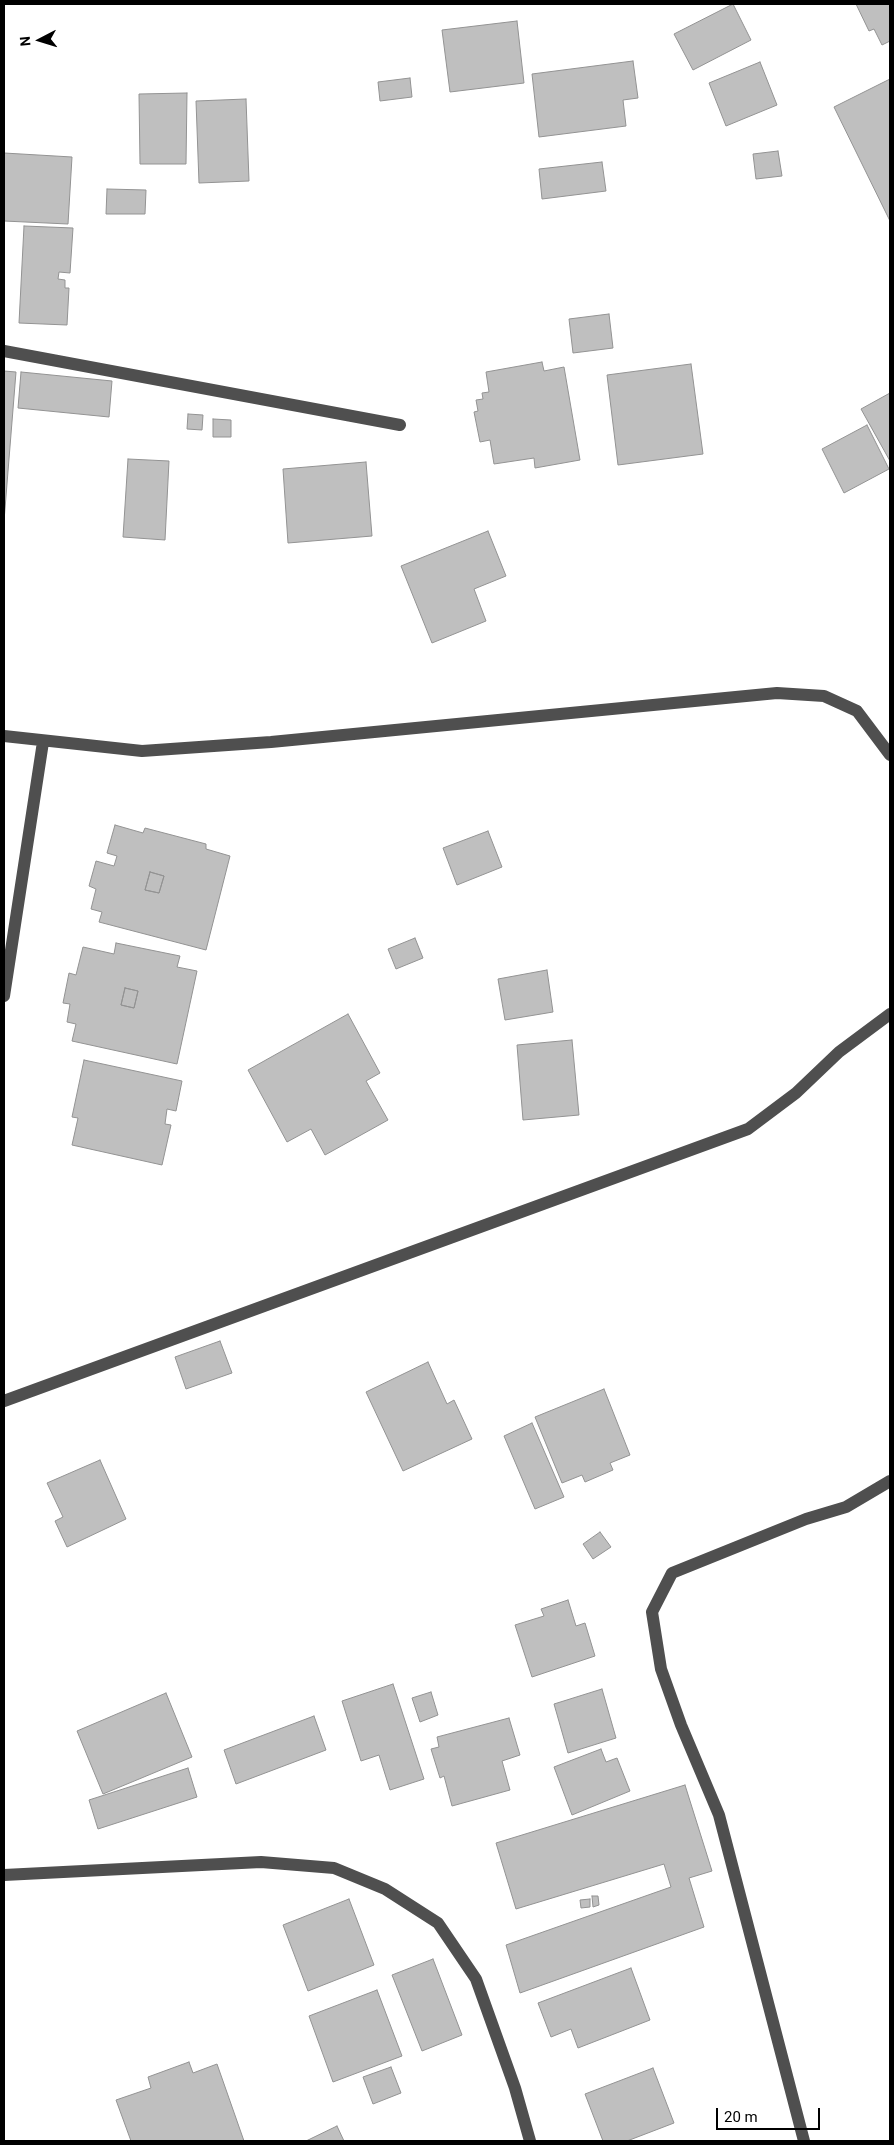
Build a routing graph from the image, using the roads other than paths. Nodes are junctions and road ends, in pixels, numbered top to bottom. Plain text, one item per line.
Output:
1 (4, 351) edge
2 (400, 426) dead end
3 (4, 736) edge
4 (43, 742) junction
5 (890, 755) edge
6 (4, 996) edge
7 (890, 1014) edge
8 (4, 1400) edge
9 (890, 1481) edge
10 (4, 1874) edge
11 (530, 2141) edge
12 (804, 2141) edge

1 - 2 street
3 - 4 street
4 - 5 street
4 - 6 street
7 - 8 street
9 - 12 street
10 - 11 street

